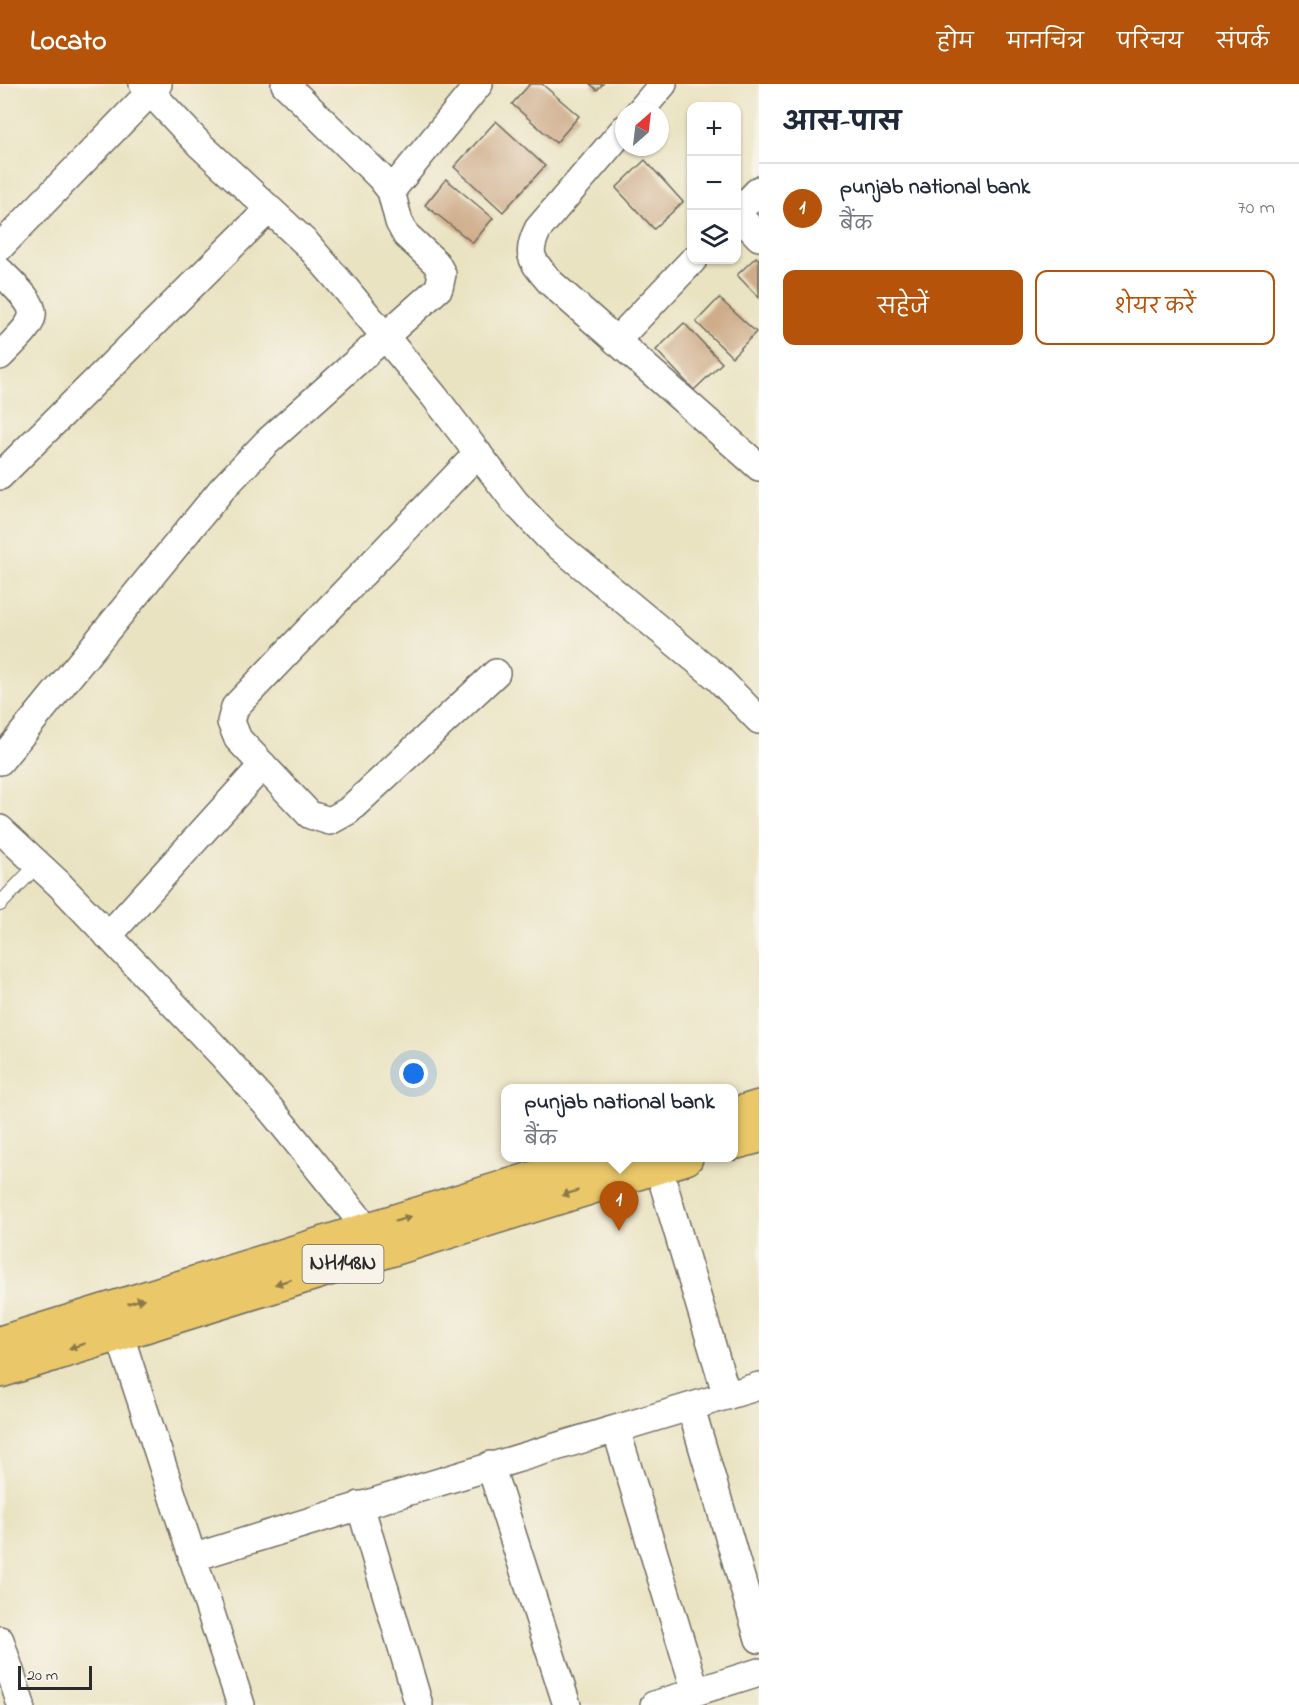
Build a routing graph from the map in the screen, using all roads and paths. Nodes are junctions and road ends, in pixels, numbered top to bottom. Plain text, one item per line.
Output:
1 (285, 84) edge
2 (479, 84) edge
3 (663, 84) edge
4 (151, 87) edge
5 (648, 102) edge
6 (615, 139) edge
7 (759, 190) edge
8 (391, 191) junction
9 (269, 209) junction
10 (741, 210) edge
11 (741, 218) edge
12 (759, 237) edge
13 (0, 247) edge
14 (689, 264) edge
15 (0, 271) edge
16 (385, 337) junction
17 (616, 340) junction
18 (0, 356) edge
19 (478, 453) junction
20 (759, 467) edge
21 (0, 476) edge
22 (496, 673) dead end
23 (759, 720) edge
24 (0, 761) edge
25 (263, 765) junction
26 (0, 829) edge
27 (38, 864) junction
28 (0, 904) edge
29 (108, 936) junction
30 (759, 1107) edge
31 (738, 1113) edge
32 (759, 1136) edge
33 (738, 1142) edge
34 (586, 1162) edge
35 (672, 1162) edge
36 (368, 1230) junction
37 (119, 1333) junction
38 (0, 1344) edge
39 (0, 1371) edge
40 (759, 1386) edge
41 (727, 1396) junction
42 (691, 1408) junction
43 (616, 1429) junction
44 (490, 1466) junction
45 (360, 1506) junction
46 (192, 1558) junction
47 (759, 1639) edge
48 (0, 1640) edge
49 (759, 1672) edge
50 (696, 1692) junction
51 (21, 1705) edge
52 (241, 1705) edge
53 (419, 1705) edge
54 (567, 1705) edge
55 (654, 1705) edge

1 - 8 street
2 - 8 street
3 - 5 street
4 - 9 street
4 - 13 street
6 - 17 street
7 - 10 street
8 - 16 street
9 - 16 street
9 - 21 street
11 - 12 street
14 - 17 street
15 - 18 street
16 - 19 street
16 - 24 street
17 - 20 street
19 - 23 street
19 - 25 street
22 - 25 street
25 - 29 street
26 - 27 street
27 - 28 lane
27 - 29 street
29 - 36 street
30 - 31 highway
32 - 33 highway
36 -> 34 highway, NH148N
35 -> 37 highway, NH148N
35 - 41 street
38 -> 36 highway, NH148N
37 -> 39 highway, NH148N
37 - 46 street
40 - 41 street
41 - 42 street
42 - 43 street
42 - 47 street
43 - 44 street
43 - 50 street
44 - 45 street
44 - 54 street
45 - 46 street
45 - 53 street
46 - 52 street
48 - 51 street
49 - 50 street
50 - 55 street

